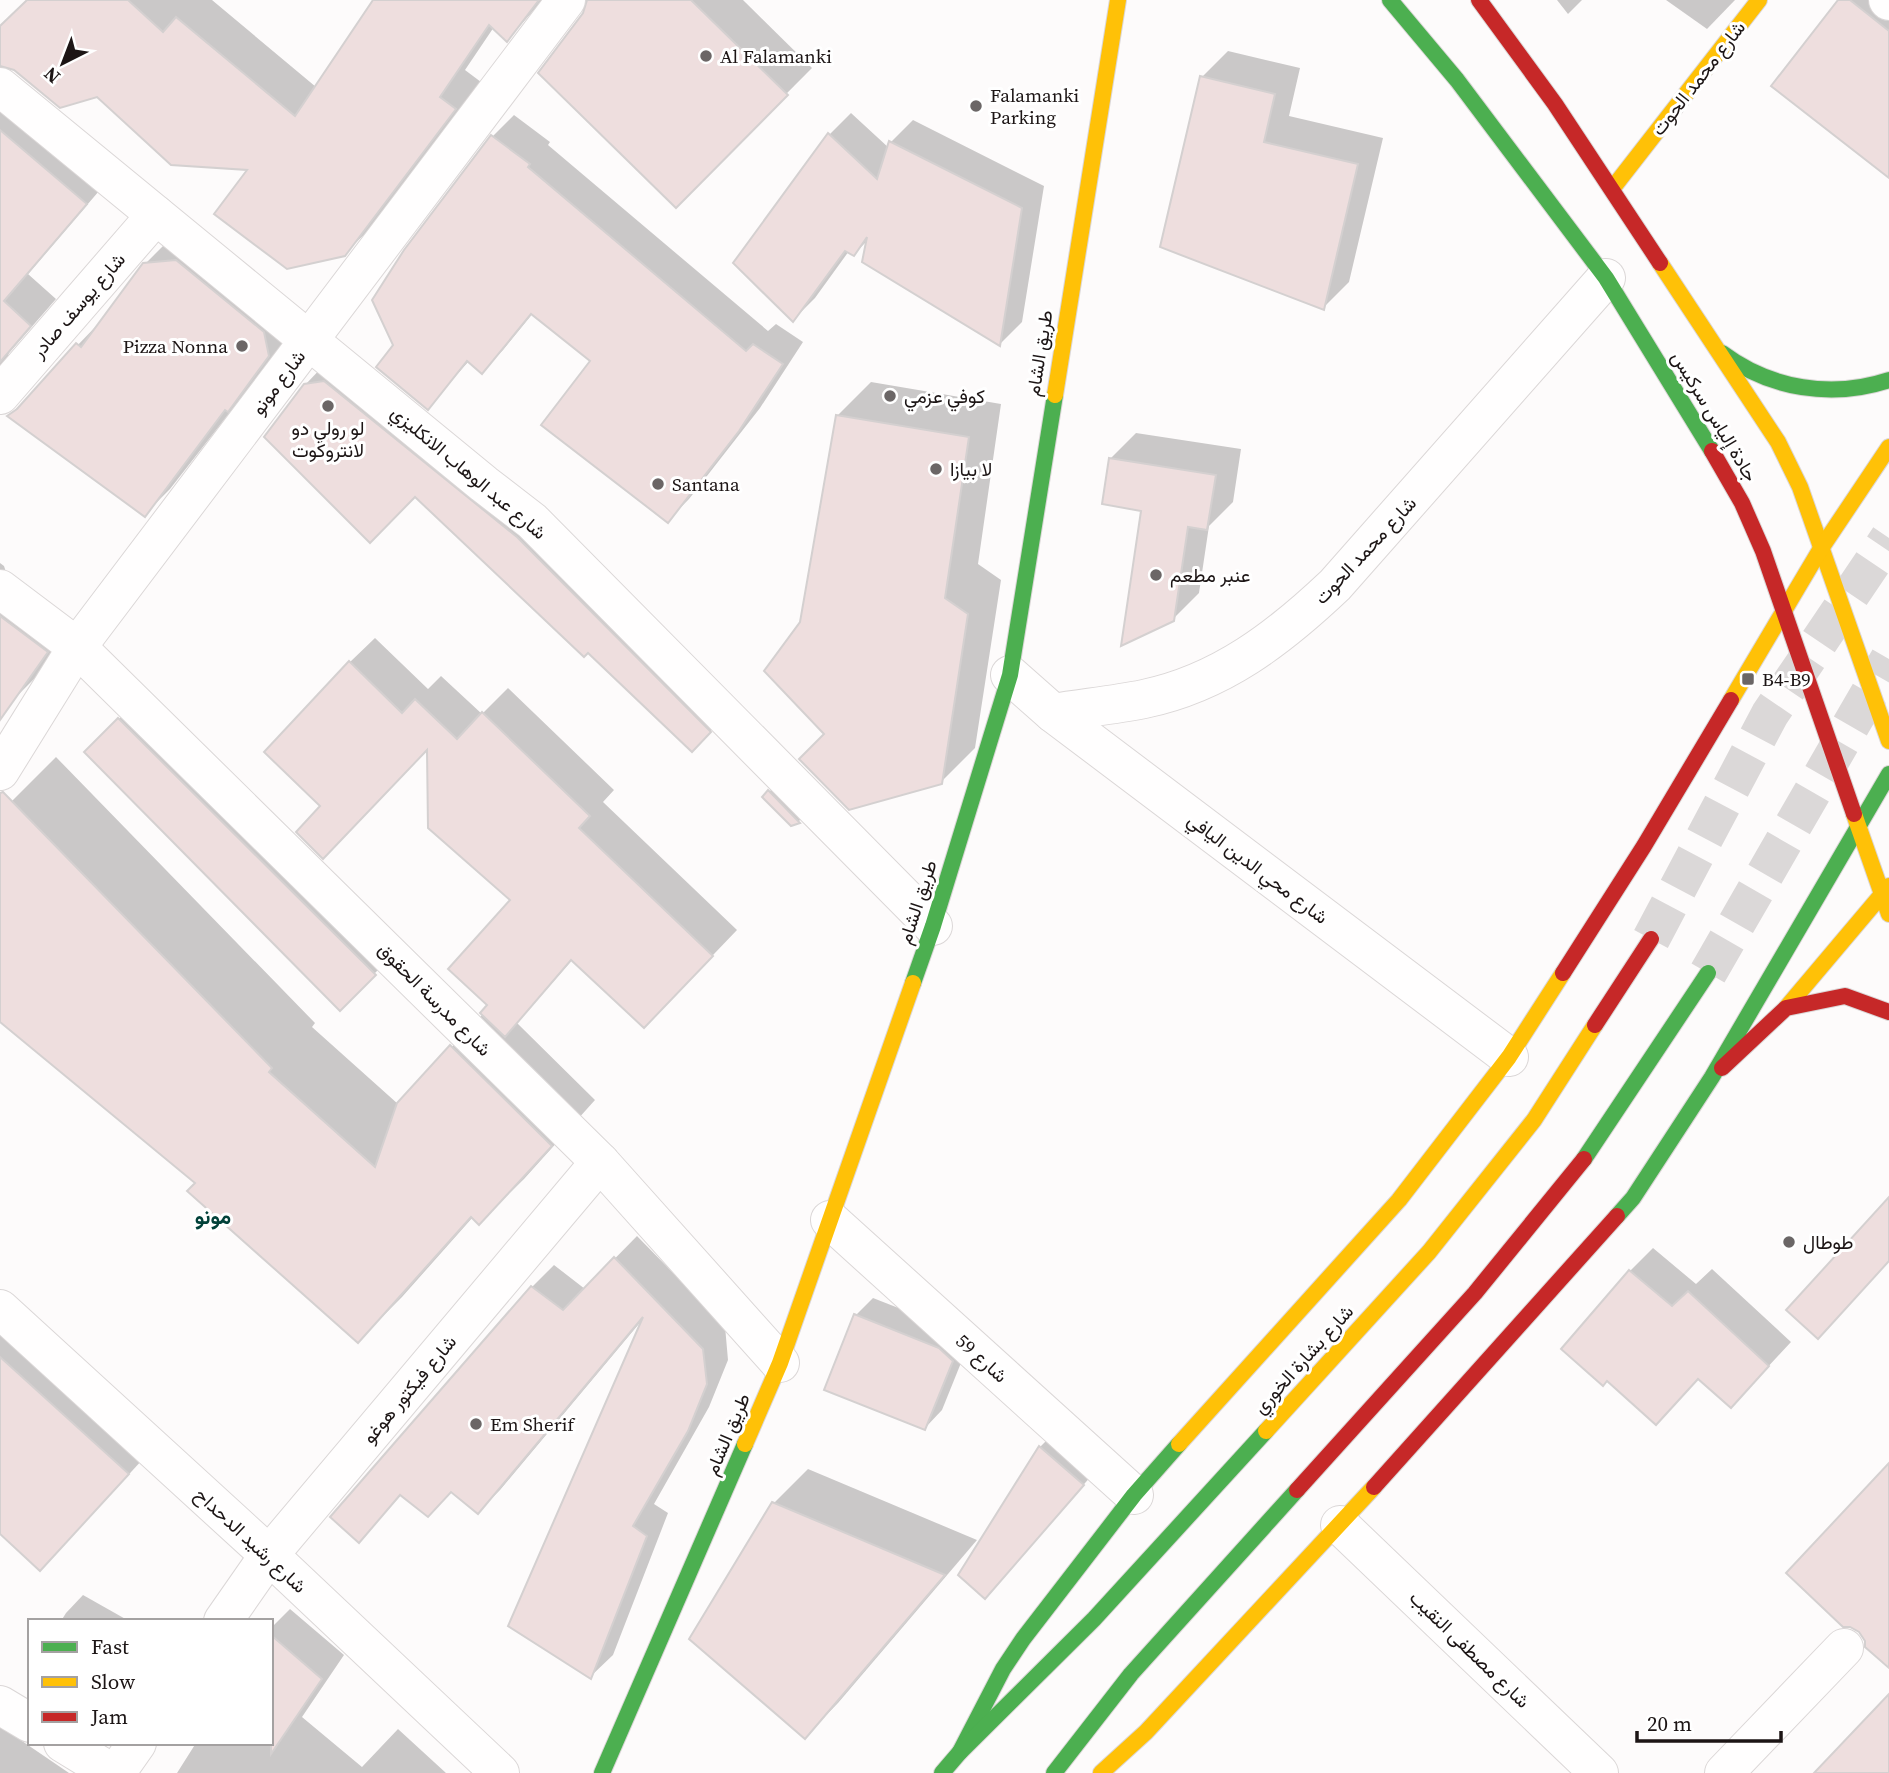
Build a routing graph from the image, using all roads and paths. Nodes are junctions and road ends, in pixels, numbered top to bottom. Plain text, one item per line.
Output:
1 (566, 0) edge
2 (1118, 0) edge
3 (1390, 0) edge
4 (1479, 0) edge
5 (1759, 0) edge
6 (0, 87) edge
7 (1612, 189) junction
8 (156, 215) junction
9 (1606, 278) junction
10 (309, 341) junction
11 (1714, 347) junction
12 (1889, 380) edge
13 (0, 395) edge
14 (1889, 447) edge
15 (1821, 550) junction
16 (0, 589) edge
17 (1783, 610) junction
18 (77, 647) junction
19 (1010, 676) junction
20 (1053, 713) junction
21 (1889, 741) edge
22 (0, 771) edge
23 (1889, 774) edge
24 (1858, 824) junction
25 (1886, 890) edge
26 (1889, 914) edge
27 (933, 926) junction
28 (1651, 939) tunnel mouth
29 (1708, 972) tunnel mouth
30 (1786, 1008) junction
31 (1889, 1012) edge
32 (1509, 1057) junction
33 (1712, 1077) junction
34 (600, 1162) junction
35 (830, 1220) junction
36 (0, 1309) edge
37 (780, 1363) junction
38 (1134, 1495) junction
39 (1340, 1525) junction
40 (269, 1555) junction
41 (224, 1619) edge
42 (1844, 1648) dead end
43 (0, 1705) edge
44 (28, 1722) edge
45 (66, 1745) edge
46 (135, 1745) edge
47 (960, 1752) junction
48 (114, 1773) edge
49 (500, 1773) edge
50 (602, 1773) edge
51 (942, 1773) edge
52 (1054, 1773) edge
53 (1101, 1773) edge
54 (1600, 1773) edge
55 (1724, 1773) edge

1 - 10 street, شارع مونو
2 - 19 main road, طريق الشام
3 - 9 main road, جادة إلياس سركيس
4 - 7 main road, جادة إلياس سركيس
5 - 7 main road, شارع محمد الحوت
6 - 8 street, شارع عبد الوهاب الانكليزي
7 - 11 main road, جادة إلياس سركيس
8 - 10 street, شارع عبد الوهاب الانكليزي
8 - 13 street, شارع يوسف صادر
9 - 17 main road, جادة إلياس سركيس
9 - 20 street, شارع محمد الحوت
10 - 18 street, شارع مونو
10 - 27 street, شارع عبد الوهاب الانكليزي
11 - 12 main road
11 - 15 main road, جادة إلياس سركيس
14 - 15 main road
15 - 17 main road
15 - 21 main road, جادة إلياس سركيس
16 - 18 street
17 - 24 main road, جادة إلياس سركيس
17 - 32 main road
18 - 22 street, شارع مونو
18 - 34 street, شارع مدرسة الحقوق
19 - 20 street, شارع محي الدين اليافي
19 - 27 main road, طريق الشام
20 - 32 street, شارع محي الدين اليافي
23 - 24 main road
24 - 25 main road, جادة إلياس سركيس
24 - 33 main road
25 - 26 main road, جادة إلياس سركيس
25 - 30 main road
27 - 35 main road, طريق الشام
28 - 47 main road, شارع بشارة الخوري
29 - 52 main road
30 - 31 main road
30 - 33 main road
32 - 38 main road
33 - 39 main road
34 - 37 street, شارع مدرسة الحقوق
34 - 40 street, شارع فيكتور هوغو
35 - 37 main road, طريق الشام
35 - 38 street, شارع 59
36 - 40 street, شارع رشيد الدحداح
37 - 50 main road, طريق الشام
38 - 47 main road
39 - 53 main road
39 - 54 street, شارع مصطفى النقيب
40 - 41 street, شارع فيكتور هوغو
40 - 49 street, شارع رشيد الدحداح
42 - 55 street
43 - 44 street
45 - 48 street
46 - 48 street
47 - 51 main road, شارع بشارة الخوري

